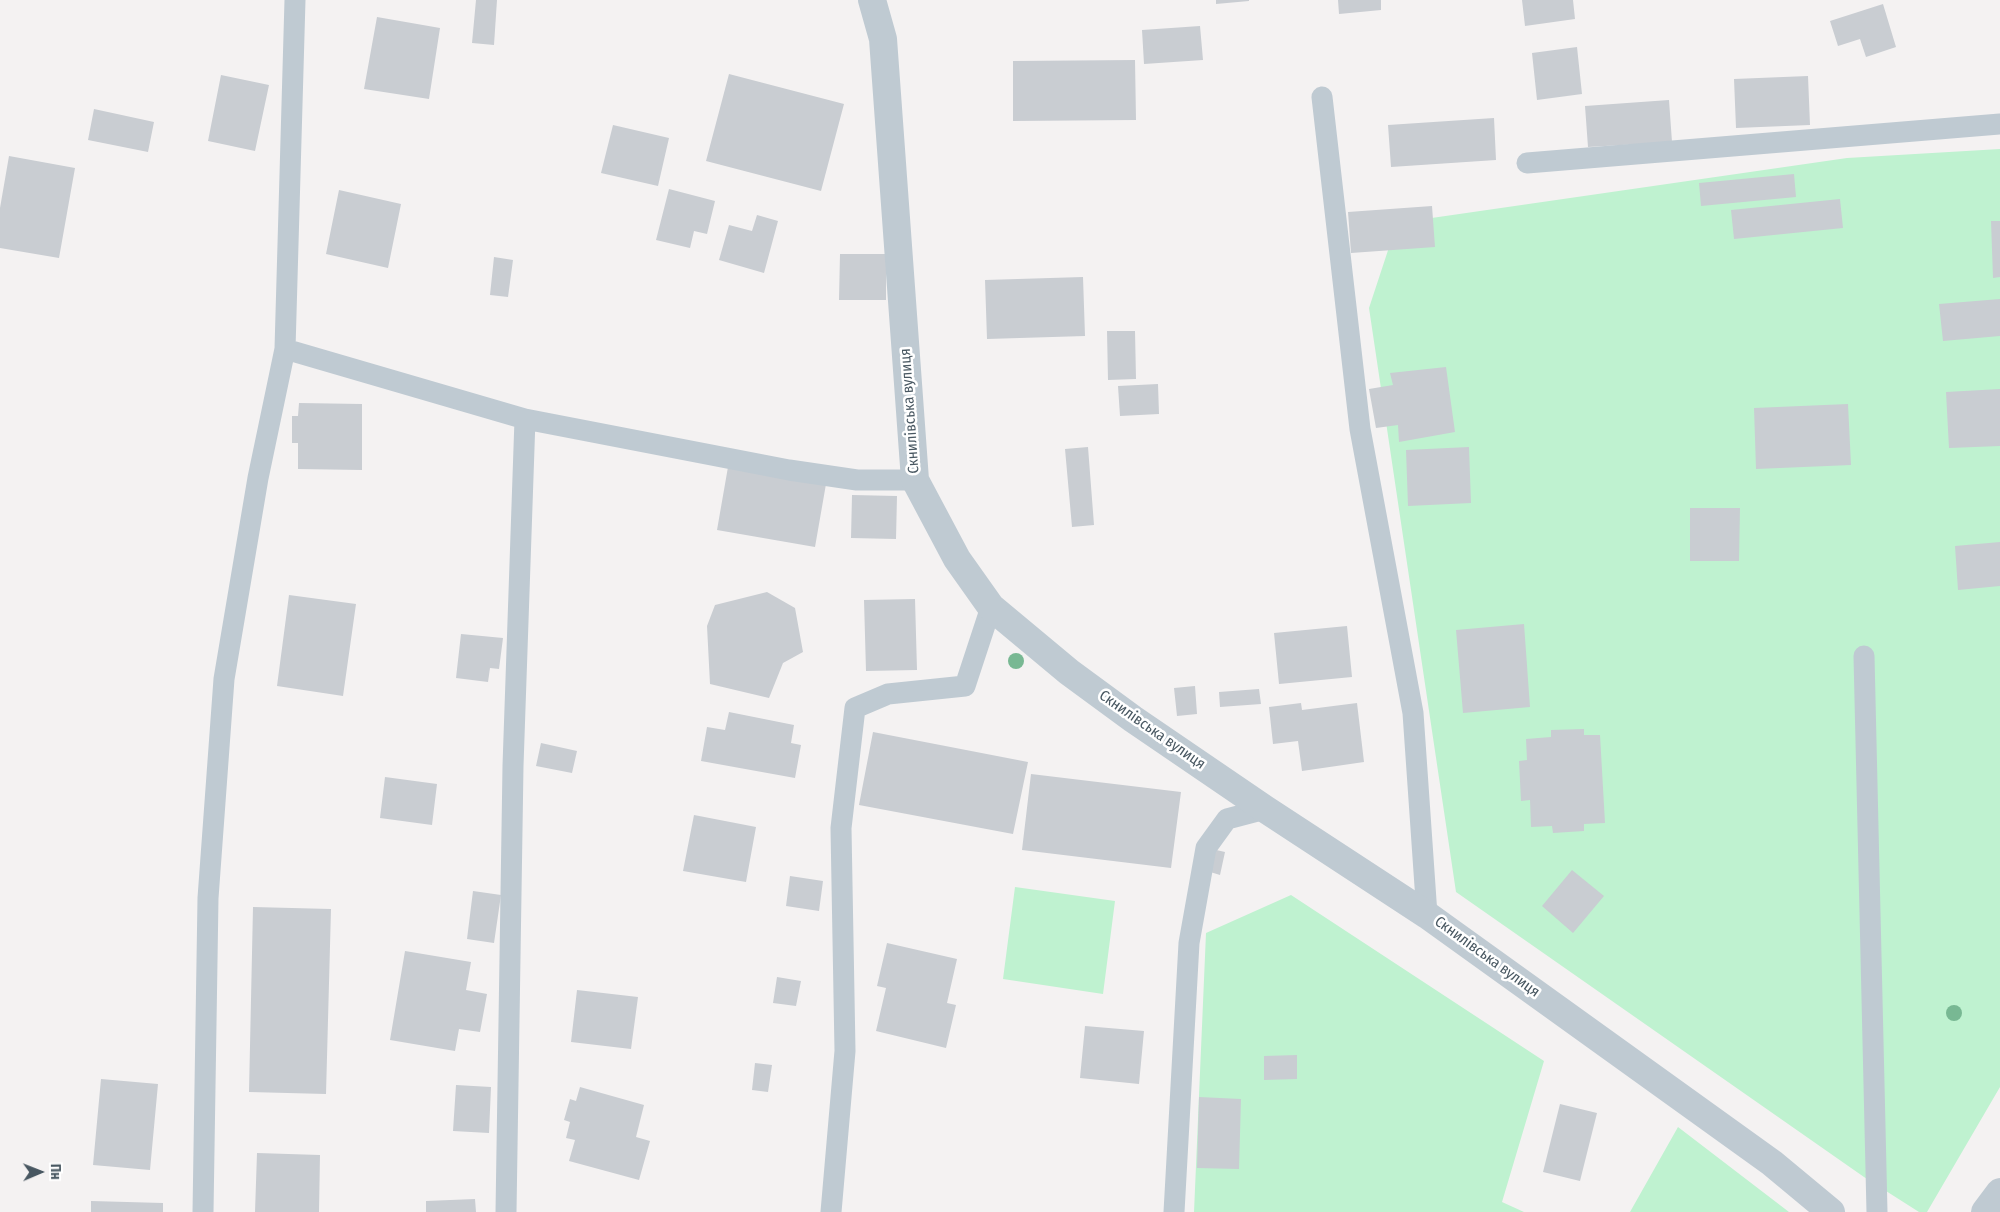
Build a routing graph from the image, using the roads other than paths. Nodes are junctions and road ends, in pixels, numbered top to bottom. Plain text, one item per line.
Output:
1 (296, 0) edge
2 (872, 0) edge
3 (1322, 97) dead end
4 (2000, 124) edge
5 (1527, 163) dead end
6 (284, 349) junction
7 (525, 419) junction
8 (915, 480) junction
9 (991, 607) junction
10 (1864, 656) dead end
11 (1265, 808) junction
12 (1427, 914) junction
13 (2000, 1192) edge
14 (203, 1212) edge
15 (506, 1212) edge
16 (831, 1212) edge
17 (1174, 1212) edge
18 (1831, 1212) edge
19 (1878, 1212) edge
20 (1985, 1212) edge

1 - 6 lane
2 - 8 street, Скнилівська вулиця
3 - 12 lane
4 - 5 lane
6 - 7 lane
6 - 14 lane
7 - 8 lane
7 - 15 lane
8 - 9 street, Скнилівська вулиця
9 - 11 street, Скнилівська вулиця
9 - 16 lane
10 - 19 lane
11 - 12 street, Скнилівська вулиця
11 - 17 lane
12 - 18 street, Скнилівська вулиця
13 - 20 street

